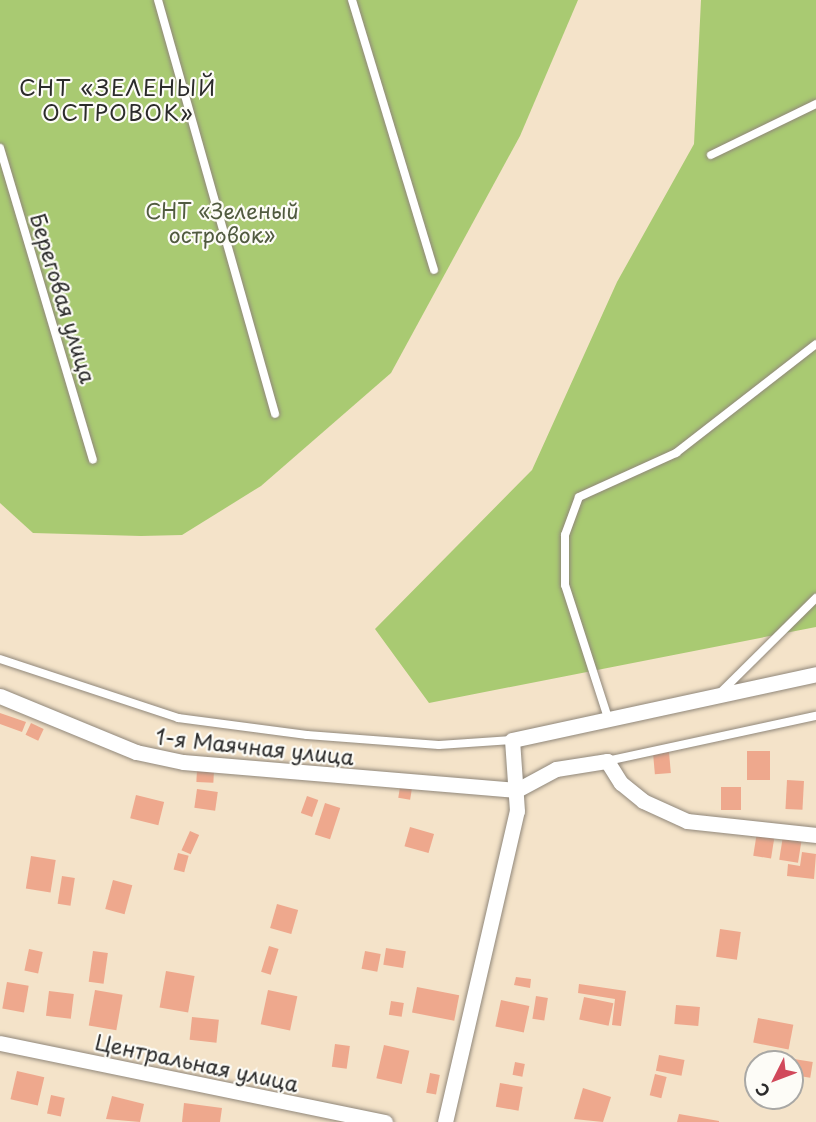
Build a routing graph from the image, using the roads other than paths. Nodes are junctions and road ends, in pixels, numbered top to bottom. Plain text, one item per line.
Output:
1 (158, 0) edge
2 (352, 0) edge
3 (816, 104) edge
4 (0, 148) edge
5 (711, 155) dead end
6 (434, 270) dead end
7 (816, 344) edge
8 (275, 414) dead end
9 (93, 459) dead end
10 (816, 598) edge
11 (0, 659) edge
12 (816, 674) edge
13 (718, 695) junction
14 (0, 696) edge
15 (816, 717) edge
16 (609, 722) junction
17 (512, 740) junction
18 (607, 761) junction
19 (517, 790) junction
20 (816, 834) edge
21 (0, 1043) edge
22 (385, 1122) edge
23 (445, 1122) edge

1 - 8 lane
2 - 6 lane
3 - 5 lane
4 - 9 lane, Береговая улица
7 - 16 lane
10 - 13 lane
11 - 17 lane
12 - 13 street
13 - 16 street
14 - 19 street, 1-я Маячная улица
15 - 18 lane
16 - 17 street
17 - 19 street
18 - 19 street
18 - 20 street
19 - 23 street
21 - 22 street, Центральная улица

